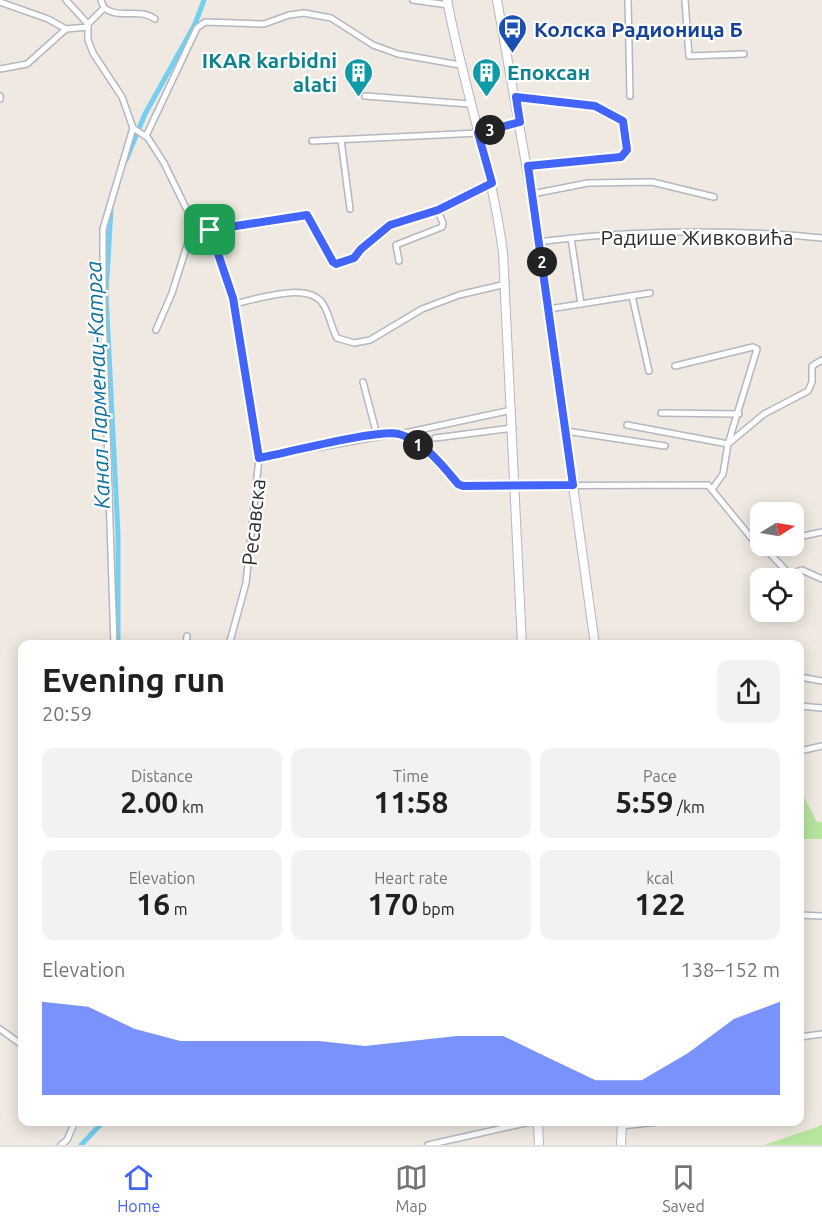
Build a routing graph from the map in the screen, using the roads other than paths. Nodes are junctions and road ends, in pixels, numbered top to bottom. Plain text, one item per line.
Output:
1 (66, 0) edge
2 (101, 0) edge
3 (413, 0) edge
4 (497, 0) edge
5 (628, 0) edge
6 (685, 0) edge
7 (0, 2) edge
8 (448, 2) edge
9 (104, 8) junction
10 (155, 19) dead end
11 (88, 26) junction
12 (66, 29) junction
13 (744, 54) dead end
14 (460, 65) junction
15 (0, 69) edge
16 (365, 96) dead end
17 (630, 96) dead end
18 (516, 97) junction
19 (469, 104) junction
20 (520, 122) junction
21 (139, 131) junction
22 (478, 133) junction
23 (341, 140) junction
24 (312, 141) dead end
25 (528, 166) junction
26 (492, 183) junction
27 (532, 194) junction
28 (714, 197) dead end
29 (350, 209) dead end
30 (438, 210) junction
31 (196, 217) junction
32 (210, 230) junction
33 (571, 238) junction
34 (822, 238) edge
35 (539, 242) junction
36 (399, 261) dead end
37 (506, 284) junction
38 (650, 293) dead end
39 (632, 296) junction
40 (234, 304) junction
41 (581, 304) junction
42 (549, 309) junction
43 (156, 330) dead end
44 (822, 360) edge
45 (675, 366) dead end
46 (649, 371) dead end
47 (363, 382) dead end
48 (512, 410) junction
49 (661, 412) dead end
50 (739, 414) junction
51 (627, 425) dead end
52 (513, 428) junction
53 (566, 431) junction
54 (400, 434) junction
55 (377, 435) junction
56 (435, 438) dead end
57 (729, 444) junction
58 (665, 446) dead end
59 (259, 458) junction
60 (515, 484) junction
61 (573, 485) junction
62 (713, 488) junction
63 (822, 532) edge
64 (750, 536) edge
65 (804, 536) edge
66 (772, 556) edge
67 (822, 579) edge
68 (187, 636) dead end
69 (114, 640) edge
70 (187, 640) edge
71 (230, 640) edge
72 (522, 640) edge
73 (595, 640) edge
74 (804, 678) edge
75 (822, 681) edge
76 (804, 706) edge
77 (822, 708) edge
78 (822, 746) edge
79 (804, 750) edge
80 (804, 915) edge
81 (822, 916) edge
82 (0, 1029) edge
83 (822, 1034) edge
84 (804, 1036) edge
85 (18, 1042) edge
86 (73, 1126) edge
87 (512, 1126) edge
88 (538, 1126) edge
89 (620, 1126) edge
90 (61, 1145) edge
91 (428, 1145) edge
92 (539, 1145) edge
93 (621, 1145) edge

1 - 11 street
2 - 9 street
3 - 8 street
4 - 18 street
5 - 17 street
6 - 13 street
7 - 12 street
8 - 14 street
9 - 10 street
9 - 11 street
11 - 12 street
11 - 21 street, Ресавска
12 - 15 street
14 - 19 street
14 - 21 street
16 - 19 street
18 - 20 street
18 - 25 street
19 - 22 street
20 - 22 street
20 - 25 street
21 - 31 street, Ресавска
21 - 69 street
22 - 23 street
22 - 26 street
23 - 24 street
23 - 29 street
25 - 27 street
26 - 30 street
26 - 37 street
27 - 28 street
27 - 35 street
30 - 32 street
30 - 36 street
31 - 32 street, Ресавска
31 - 43 street
32 - 40 street, Ресавска
33 - 34 street, Радише Живковића
33 - 35 street, Радише Живковића
33 - 41 street, Радише Живковића
35 - 42 street
37 - 40 street
37 - 48 street
38 - 39 street
39 - 41 street
39 - 46 street
40 - 59 street, Ресавска
41 - 42 street
42 - 53 street
44 - 57 street
45 - 50 street
47 - 55 street
48 - 52 street
48 - 54 street
49 - 50 street
50 - 57 street
51 - 57 street
52 - 56 street
52 - 60 street
53 - 58 street
53 - 61 street
54 - 55 street
54 - 60 street
55 - 59 street
57 - 62 street
59 - 71 street, Ресавска
60 - 61 street
60 - 72 street
61 - 62 street
61 - 73 street
62 - 64 street
63 - 65 street
66 - 67 street
68 - 70 street
74 - 75 street
76 - 77 street
78 - 79 street
80 - 81 street
82 - 85 street
83 - 84 street
86 - 90 street
87 - 91 street
88 - 92 street
89 - 93 street

